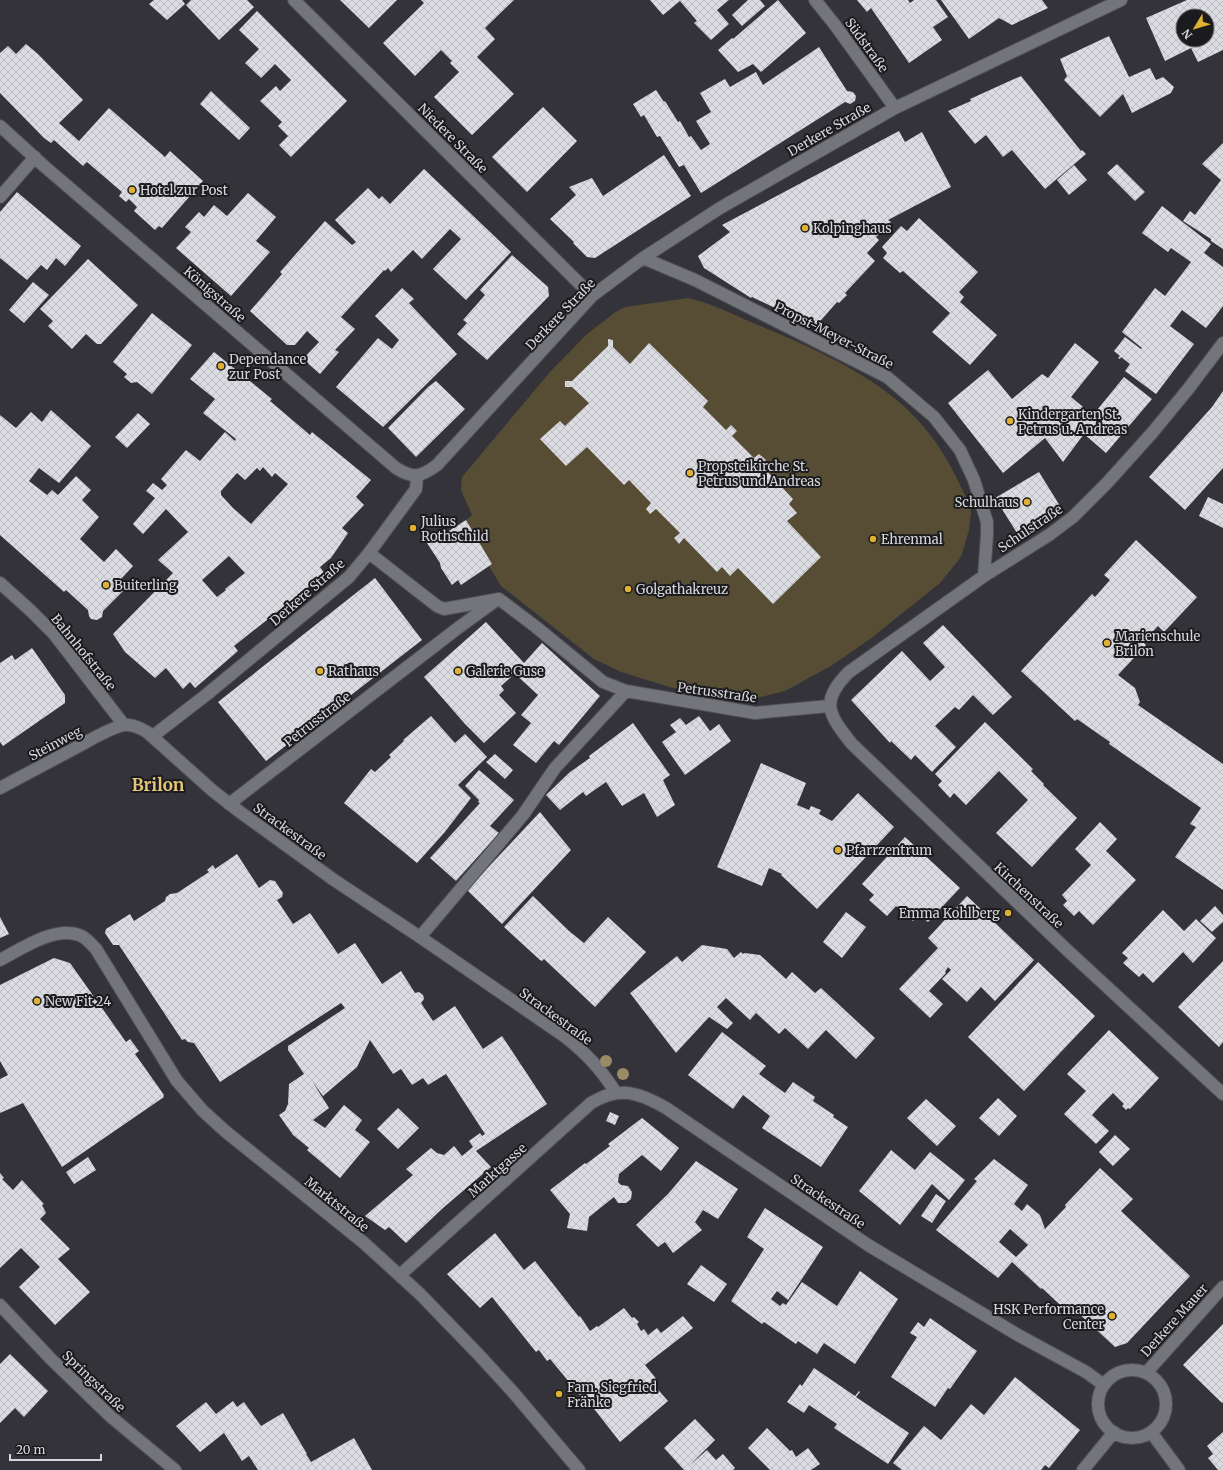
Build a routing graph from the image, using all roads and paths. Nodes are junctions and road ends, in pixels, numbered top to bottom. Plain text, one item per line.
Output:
1 (294, 0) edge
2 (815, 0) edge
3 (1120, 0) edge
4 (894, 108) junction
5 (0, 126) edge
6 (35, 157) junction
7 (0, 197) edge
8 (643, 258) junction
9 (592, 296) junction
10 (1223, 343) edge
11 (417, 476) junction
12 (369, 553) junction
13 (984, 576) junction
14 (0, 583) edge
15 (498, 599) junction
16 (626, 692) junction
17 (829, 706) junction
18 (124, 725) junction
19 (153, 736) junction
20 (0, 788) edge
21 (229, 804) junction
22 (420, 937) junction
23 (0, 960) edge
24 (616, 1093) junction
25 (1223, 1094) edge
26 (400, 1275) junction
27 (1223, 1287) edge
28 (0, 1305) edge
29 (1146, 1373) junction
30 (1104, 1385) junction
31 (1114, 1432) junction
32 (1151, 1432) junction
33 (175, 1470) edge
34 (579, 1470) edge
35 (1083, 1470) edge
36 (1179, 1470) edge

1 - 9 street, Niedere Straße
2 - 4 street, Südstraße
3 - 4 street, Derkere Straße
4 - 8 street, Derkere Straße
5 - 6 street, Königstraße
6 - 7 street
6 - 11 street, Königstraße
8 - 9 street, Derkere Straße
8 - 13 street, Propst-Meyer-Straße
9 - 11 street, Derkere Straße
10 - 13 street, Schulstraße
11 - 12 street, Derkere Straße
12 - 15 street
12 - 19 street, Derkere Straße
13 - 17 street, Schulstraße
14 - 18 street, Bahnhofstraße
15 - 16 street, Petrusstraße
15 - 21 street, Petrusstraße
16 - 17 street, Petrusstraße
16 - 22 street
17 - 25 street, Kirchenstraße
18 - 19 street, Strackestraße
18 - 20 street, Steinweg
19 - 21 street, Strackestraße
21 - 22 street, Strackestraße
22 - 24 street, Strackestraße
23 - 26 street, Marktstraße
24 - 26 street, Marktgasse
24 - 30 street, Strackestraße
26 - 34 street, Marktstraße
27 - 29 street, Derkere Mauer
28 - 33 street, Springstraße
29 - 30 street
29 - 32 street
30 - 31 street
31 - 32 street
31 - 35 street
32 - 36 street

